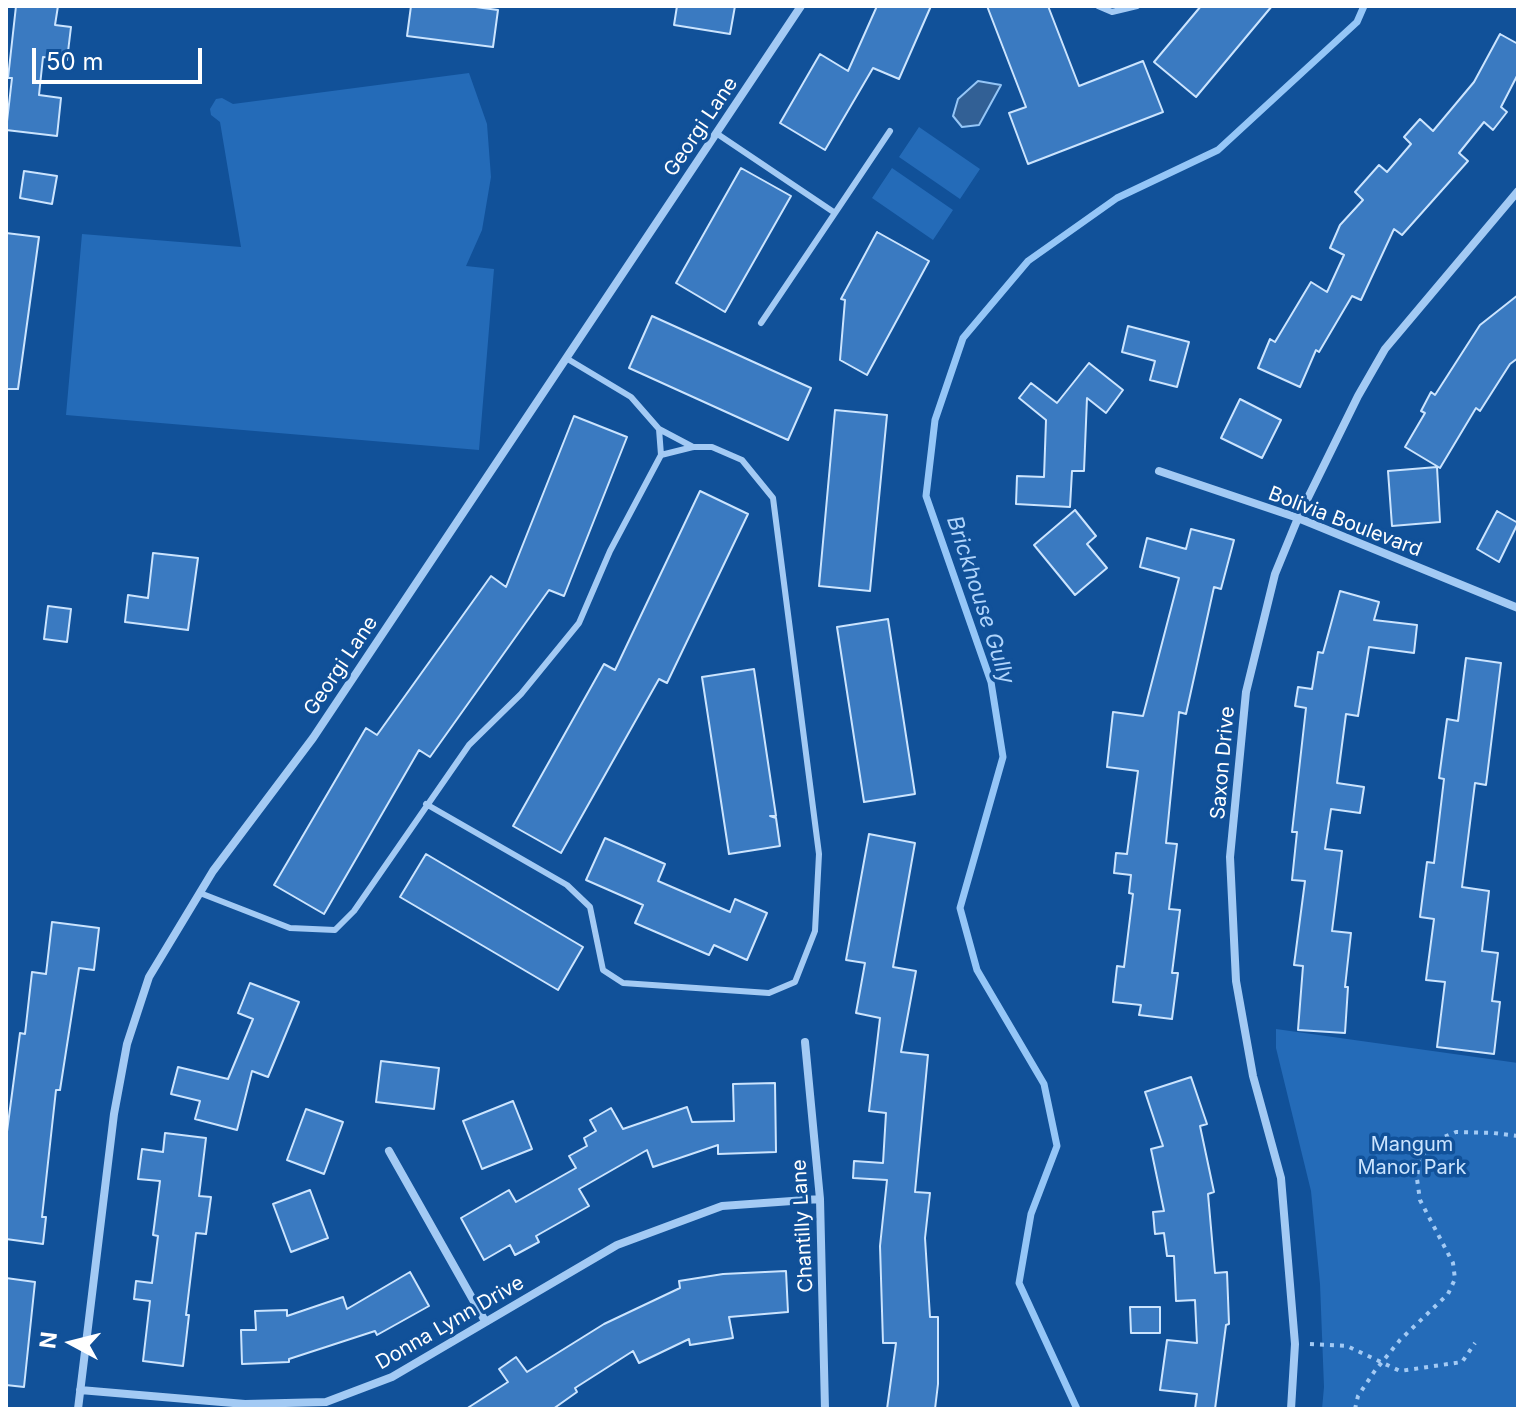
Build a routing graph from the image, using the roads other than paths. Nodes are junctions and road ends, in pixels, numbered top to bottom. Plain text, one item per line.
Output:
1 (801, 6) edge
2 (1098, 6) edge
3 (1137, 6) edge
4 (890, 131) dead end
5 (716, 133) junction
6 (1518, 191) edge
7 (835, 213) junction
8 (761, 323) dead end
9 (566, 358) junction
10 (659, 429) junction
11 (693, 447) junction
12 (661, 455) junction
13 (1159, 471) dead end
14 (1298, 518) junction
15 (1518, 608) edge
16 (426, 804) junction
17 (200, 893) junction
18 (805, 1042) dead end
19 (389, 1151) dead end
20 (820, 1199) junction
21 (485, 1321) junction
22 (80, 1390) junction
23 (78, 1409) edge
24 (825, 1409) edge
25 (1291, 1409) edge

1 - 5 street, Georgi Lane
2 - 3 lane
4 - 7 lane
5 - 7 lane
5 - 9 street, Georgi Lane
6 - 14 street, Saxon Drive
7 - 8 lane
9 - 10 lane
9 - 17 street, Georgi Lane
10 - 11 lane
10 - 12 lane
11 - 12 lane
11 - 16 lane
12 - 16 lane
13 - 14 street, Bolivia Boulevard
14 - 15 street, Bolivia Boulevard
14 - 25 street, Saxon Drive
16 - 17 lane
17 - 22 street, Georgi Lane
18 - 20 street, Chantilly Lane
19 - 21 street
20 - 21 street, Donna Lynn Drive
20 - 24 street, Chantilly Lane
21 - 22 street, Donna Lynn Drive
22 - 23 street, Georgi Lane

